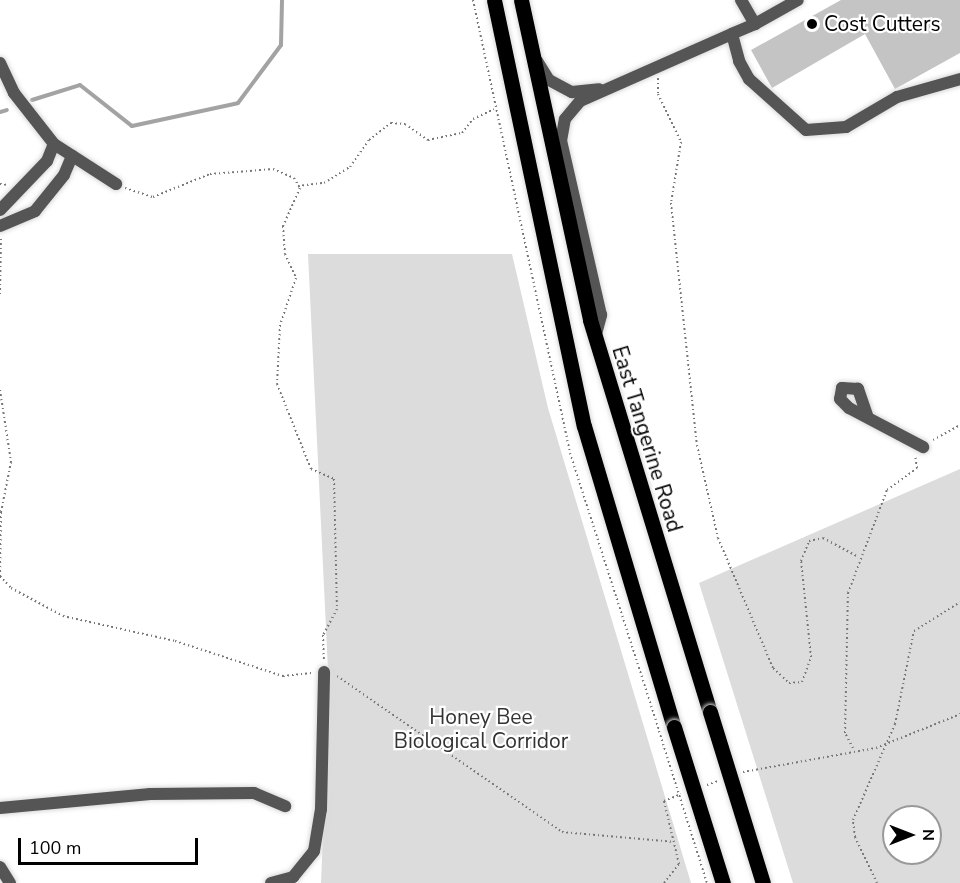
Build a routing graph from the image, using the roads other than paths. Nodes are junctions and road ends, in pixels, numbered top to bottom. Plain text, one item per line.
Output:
1 (494, 0) edge
2 (521, 0) edge
3 (741, 0) edge
4 (798, 0) edge
5 (754, 24) junction
6 (732, 34) junction
7 (531, 52) junction
8 (0, 63) edge
9 (960, 79) edge
10 (612, 87) junction
11 (54, 144) junction
12 (72, 156) junction
13 (116, 184) road end
14 (0, 210) edge
15 (0, 226) edge
16 (595, 340) junction
17 (867, 415) dead end
18 (923, 447) road end
19 (324, 672) road end
20 (285, 806) dead end
21 (0, 808) edge
22 (0, 867) edge
23 (10, 883) edge
24 (271, 883) edge
25 (723, 883) edge
26 (763, 883) edge

1 - 25 main road, bridge
2 - 7 main road, East Tangerine Road
3 - 5 street
4 - 5 street
5 - 6 street
6 - 9 street
6 - 10 street
7 - 10 street
7 - 16 main road, East Tangerine Road
8 - 11 street
10 - 16 street
11 - 12 street
11 - 14 street
12 - 13 street
12 - 15 street
16 - 26 main road, East Tangerine Road, bridge
17 - 18 street
19 - 24 street
20 - 21 street
22 - 23 street

